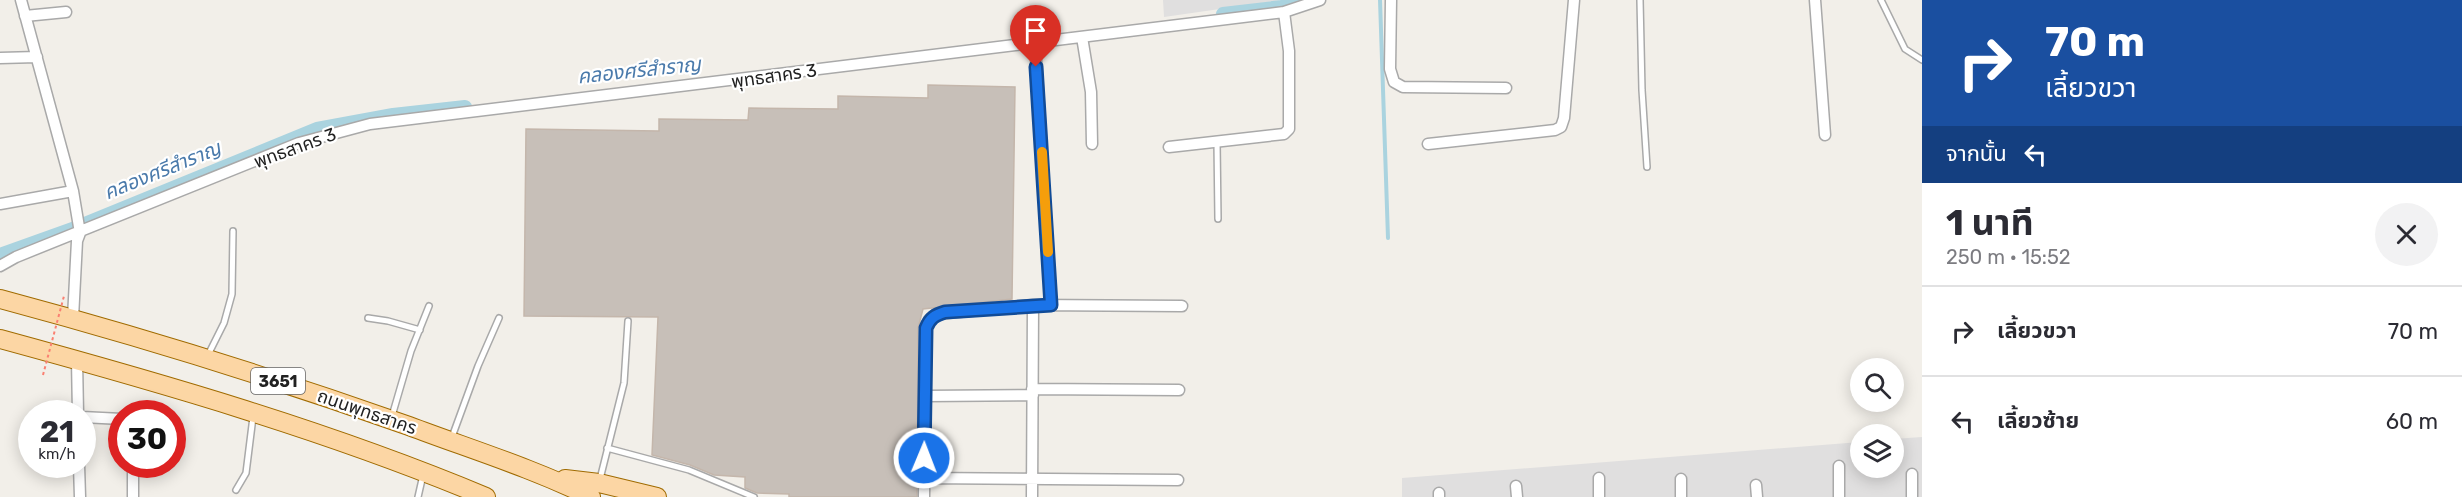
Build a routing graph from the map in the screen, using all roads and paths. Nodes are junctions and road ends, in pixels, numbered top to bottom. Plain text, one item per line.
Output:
1 (21, 0) edge
2 (1320, 0) edge
3 (1391, 0) edge
4 (1574, 0) edge
5 (1640, 0) edge
6 (1815, 0) edge
7 (1881, 0) edge
8 (66, 12) dead end
9 (1284, 12) junction
10 (25, 16) junction
11 (1082, 37) junction
12 (1035, 43) junction
13 (37, 57) junction
14 (0, 58) edge
15 (1922, 60) edge
16 (1506, 88) dead end
17 (1826, 135) dead end
18 (1217, 141) junction
19 (1092, 144) dead end
20 (1428, 144) dead end
21 (1168, 147) dead end
22 (1647, 167) dead end
23 (73, 191) junction
24 (0, 204) edge
25 (1218, 219) dead end
26 (233, 231) dead end
27 (80, 232) junction
28 (0, 266) edge
29 (64, 296) dead end
30 (0, 299) edge
31 (1033, 305) junction
32 (1051, 305) junction
33 (429, 306) dead end
34 (1182, 306) dead end
35 (73, 318) junction
36 (368, 318) dead end
37 (499, 318) dead end
38 (628, 321) dead end
39 (420, 330) junction
40 (0, 339) edge
41 (206, 358) junction
42 (76, 360) junction
43 (43, 375) dead end
44 (1179, 390) dead end
45 (1033, 392) junction
46 (925, 396) junction
47 (77, 400) edge
48 (253, 411) junction
49 (391, 420) junction
50 (451, 442) junction
51 (607, 448) junction
52 (1839, 466) dead end
53 (423, 471) junction
54 (1912, 474) dead end
55 (79, 478) edge
56 (133, 478) edge
57 (551, 478) junction
58 (924, 478) junction
59 (1032, 478) junction
60 (1599, 478) dead end
61 (1680, 479) dead end
62 (1178, 480) dead end
63 (1756, 485) dead end
64 (236, 490) dead end
65 (595, 490) edge
66 (80, 497) edge
67 (133, 497) edge
68 (418, 497) edge
69 (486, 497) edge
70 (616, 497) edge
71 (657, 497) edge
72 (754, 497) edge
73 (924, 497) edge
74 (1032, 497) edge
75 (1599, 497) edge
76 (1681, 497) edge
77 (1757, 497) edge
78 (1839, 497) edge
79 (1912, 497) edge

1 - 10 street
2 - 9 street, พุทธสาคร 3
3 - 16 street
4 - 20 street
5 - 22 lane
6 - 17 street
7 - 15 lane
8 - 10 street
9 - 11 street, พุทธสาคร 3
9 - 18 street
10 - 13 street
11 - 12 street, พุทธสาคร 3
11 - 19 street
12 - 27 street, พุทธสาคร 3
12 - 32 street
13 - 14 street
13 - 23 street
18 - 21 street
18 - 25 lane
23 - 24 street
23 - 27 street
26 - 41 lane
27 - 28 street, พุทธสาคร 3
27 - 35 street
29 - 43 path, bridge
30 - 35 main road, ถนนพุทธสาคร / 3651
31 - 32 street
31 - 45 street
31 - 46 street
32 - 34 street
33 - 39 lane
35 - 41 main road, ถนนพุทธสาคร / 3651
36 - 39 lane
37 - 50 lane
38 - 51 lane
39 - 49 lane
40 - 42 main road, ถนนพุทธสาคร / 3651
41 - 49 main road, ถนนพุทธสาคร / 3651
42 - 47 street
42 - 48 main road, ถนนพุทธสาคร / 3651
44 - 45 street
45 - 46 street
45 - 59 street
46 - 58 street
48 - 53 main road, ถนนพุทธสาคร / 3651
48 - 64 lane
49 - 50 main road, ถนนพุทธสาคร / 3651
50 - 57 main road, ถนนพุทธสาคร / 3651
51 - 65 lane
51 - 72 lane
52 - 78 street
53 - 68 lane
53 - 69 main road, ถนนพุทธสาคร / 3651
54 - 79 street
55 - 66 street
56 - 67 street
57 - 65 main road, ถนนพุทธสาคร / 3651
57 - 70 main road
58 - 59 street
58 - 73 street
59 - 62 street
59 - 74 street
60 - 75 street
61 - 76 street
63 - 77 street
65 - 71 main road, ถนนพุทธสาคร

